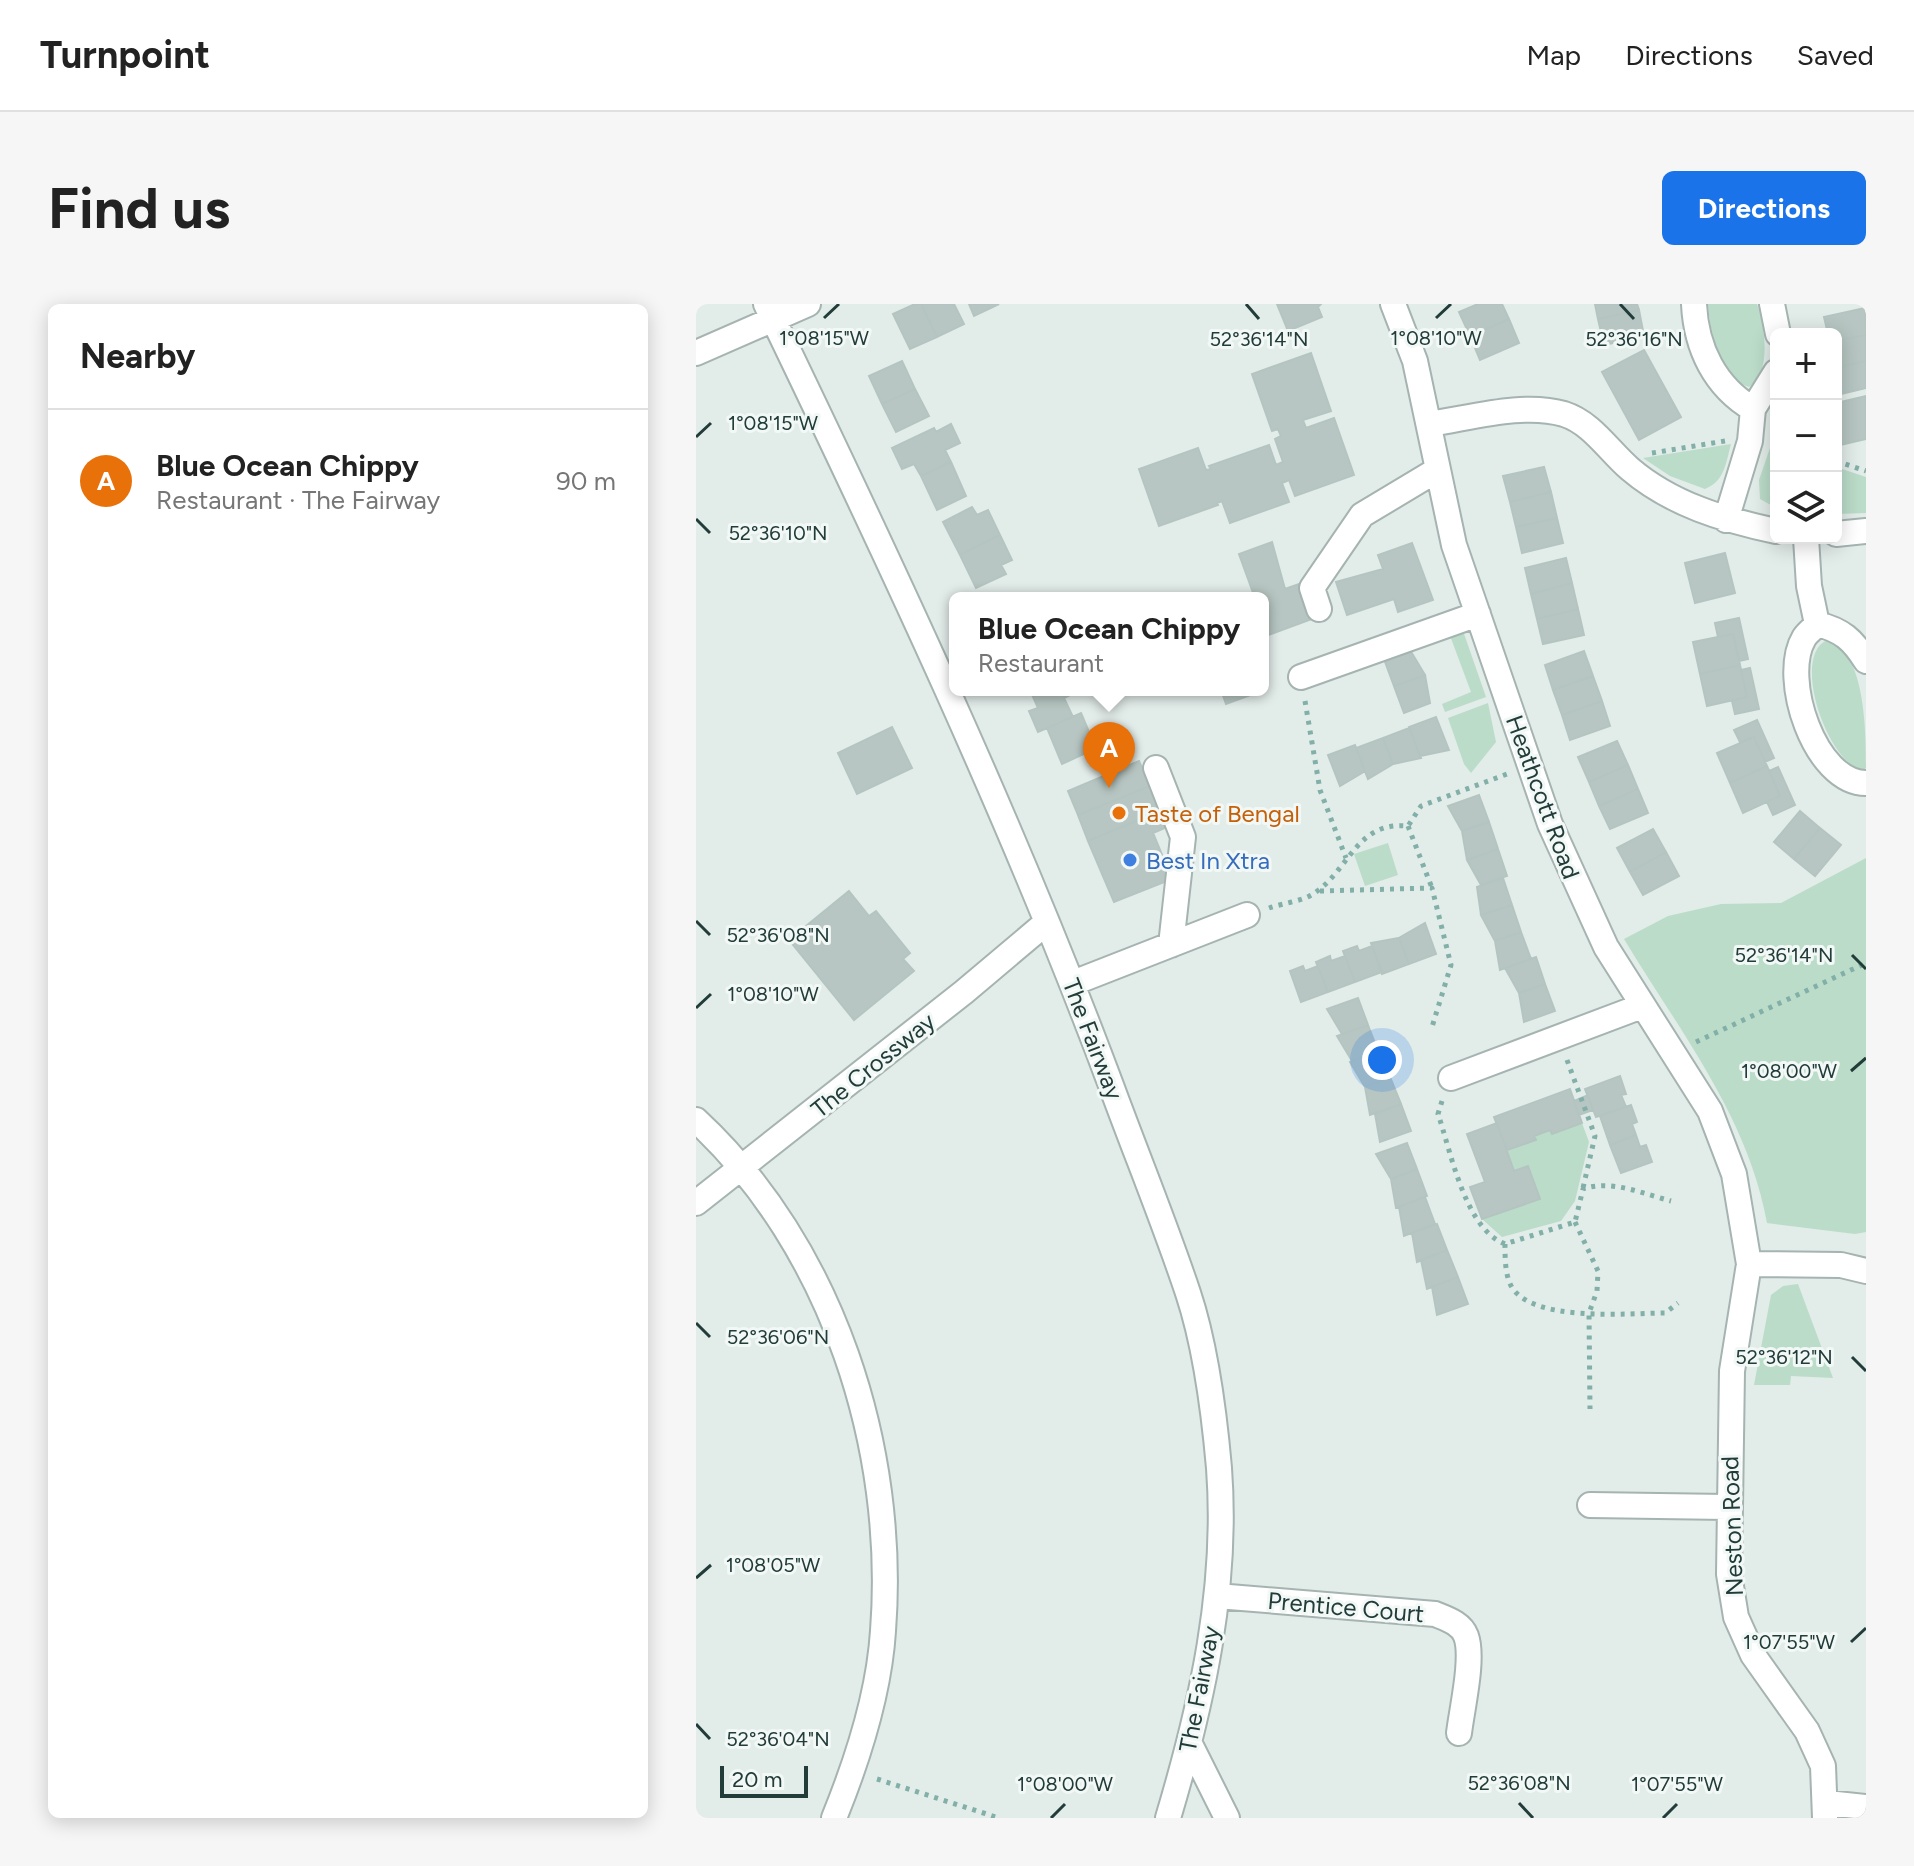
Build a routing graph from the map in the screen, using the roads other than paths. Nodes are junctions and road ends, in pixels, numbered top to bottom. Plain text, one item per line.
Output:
1 (808, 304) edge
2 (1393, 304) edge
3 (1694, 304) edge
4 (1772, 304) edge
5 (770, 312) edge
6 (1777, 328) edge
7 (696, 353) edge
8 (1770, 382) edge
9 (1753, 409) junction
10 (1429, 424) junction
11 (1437, 470) junction
12 (1726, 520) junction
13 (1770, 530) edge
14 (1866, 531) edge
15 (1842, 533) edge
16 (1806, 544) edge
17 (1319, 609) dead end
18 (1478, 614) junction
19 (1817, 624) junction
20 (1866, 661) edge
21 (1301, 677) road end
22 (949, 694) edge
23 (950, 696) edge
24 (1156, 768) dead end
25 (1866, 783) edge
26 (1247, 915) road end
27 (1047, 922) junction
28 (1171, 945) junction
29 (1073, 983) junction
30 (1642, 1006) junction
31 (1451, 1078) road end
32 (696, 1120) edge
33 (741, 1169) junction
34 (696, 1203) edge
35 (1749, 1264) junction
36 (1866, 1271) edge
37 (1590, 1505) dead end
38 (1727, 1507) junction
39 (1217, 1596) junction
40 (1459, 1733) dead end
41 (1190, 1744) junction
42 (1866, 1807) edge
43 (1826, 1811) edge
44 (834, 1818) edge
45 (1168, 1818) edge
46 (1227, 1818) edge

1 - 5 street
2 - 10 street, Heathcott Road
3 - 9 street
4 - 6 street
5 - 7 street
5 - 22 street, The Fairway
8 - 9 street
9 - 12 street
10 - 11 street, Heathcott Road
10 - 12 street
11 - 17 street
11 - 18 street, Heathcott Road
12 - 13 street
14 - 15 street
16 - 19 street
18 - 21 street
18 - 30 street, Heathcott Road
19 - 20 street
19 - 25 street
23 - 27 street, The Fairway
24 - 28 street
26 - 28 street
27 - 29 street, The Fairway
27 - 33 street, The Crossway
28 - 29 street
29 - 39 street, The Fairway
30 - 31 street
30 - 35 street, Heathcott Road
32 - 33 street
33 - 34 street, The Crossway
33 - 44 street
35 - 36 street
35 - 38 street, Neston Road
37 - 38 street
38 - 43 street, Neston Road
39 - 40 street, Prentice Court
39 - 41 street, The Fairway
41 - 45 street, The Fairway
41 - 46 street
42 - 43 street

